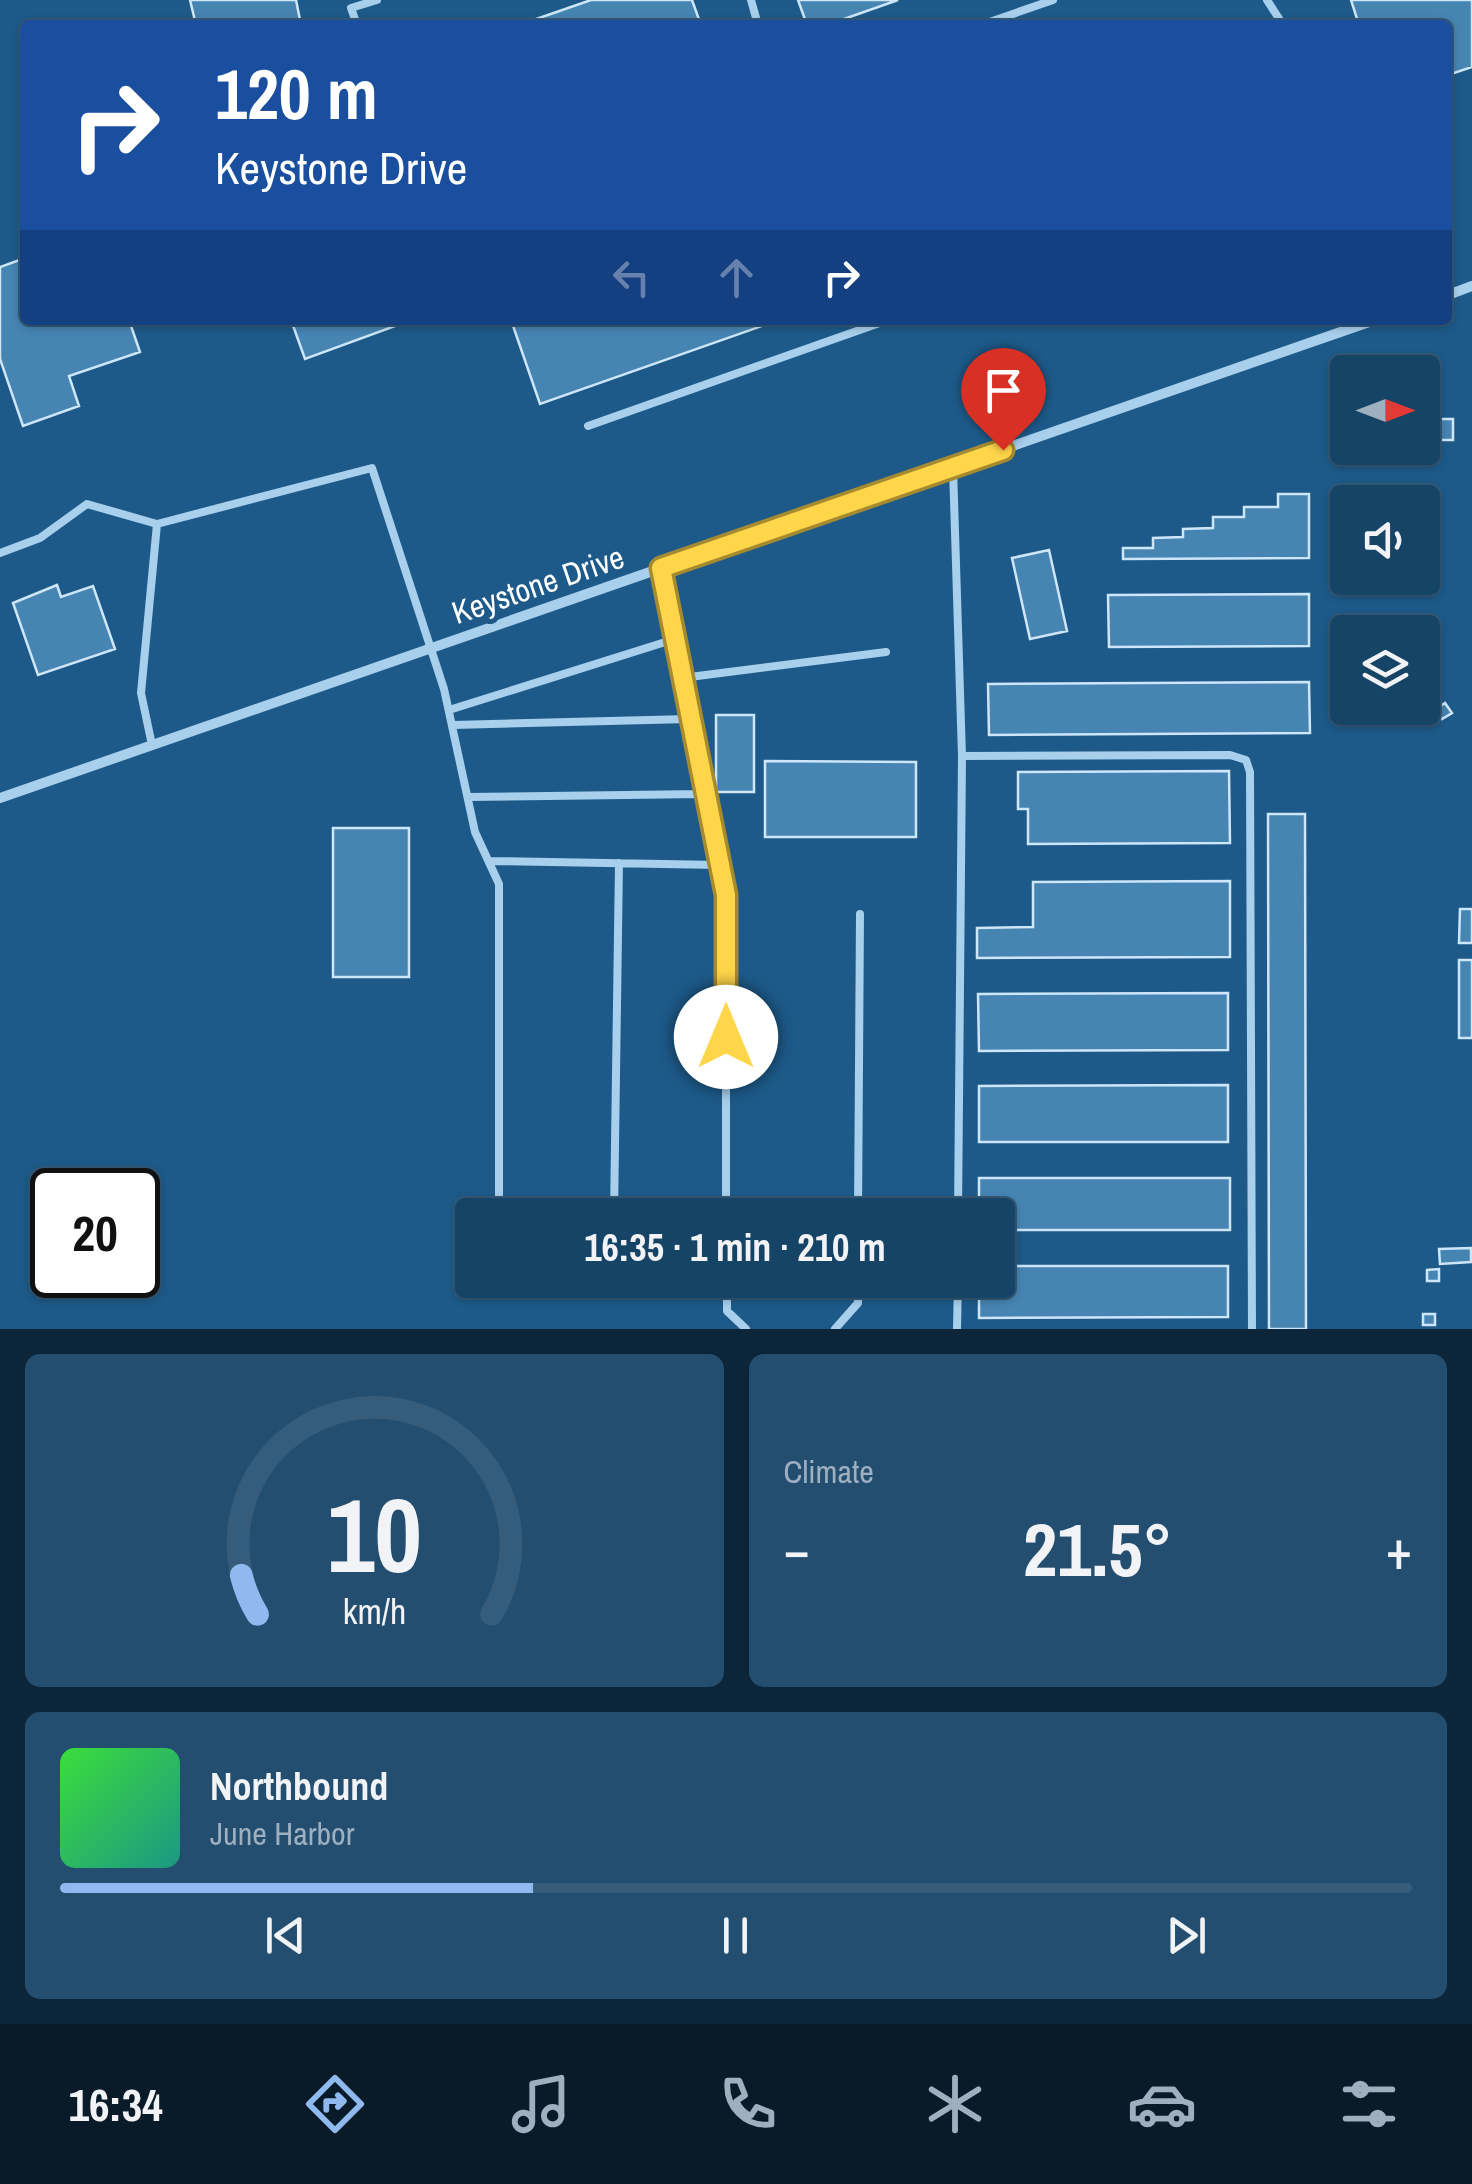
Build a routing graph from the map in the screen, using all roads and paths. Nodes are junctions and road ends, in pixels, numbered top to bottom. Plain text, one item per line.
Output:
1 (377, 0) edge
2 (1054, 0) edge
3 (356, 20) edge
4 (996, 20) edge
5 (874, 325) edge
6 (1362, 325) edge
7 (588, 426) dead end
8 (953, 468) junction
9 (158, 524) junction
10 (0, 553) edge
11 (661, 568) junction
12 (674, 639) junction
13 (431, 648) junction
14 (886, 652) dead end
15 (682, 678) junction
16 (449, 710) junction
17 (689, 719) junction
18 (453, 726) junction
19 (152, 745) junction
20 (962, 756) junction
21 (704, 794) junction
22 (468, 797) junction
23 (0, 798) edge
24 (489, 861) junction
25 (619, 863) junction
26 (719, 865) junction
27 (860, 914) dead end
28 (499, 1198) edge
29 (614, 1198) edge
30 (726, 1198) edge
31 (858, 1198) edge
32 (958, 1198) edge
33 (727, 1298) edge
34 (858, 1298) edge
35 (958, 1298) edge
36 (746, 1329) edge
37 (834, 1329) edge
38 (957, 1329) edge
39 (1252, 1329) edge

1 - 3 lane
2 - 4 lane
5 - 7 lane
6 - 8 street, Keystone Drive
8 - 11 street, Keystone Drive
8 - 20 lane
9 - 10 lane
9 - 13 lane
9 - 19 lane
11 - 12 lane
11 - 13 street, Keystone Drive
12 - 15 lane
12 - 16 lane
13 - 16 lane
13 - 19 street, Keystone Drive
14 - 15 lane
15 - 17 lane
16 - 18 lane
17 - 18 lane
17 - 21 lane
18 - 22 lane
19 - 23 street, Keystone Drive
20 - 32 lane
20 - 39 lane
21 - 22 lane
21 - 26 lane
22 - 24 lane
24 - 25 lane
24 - 28 lane
25 - 26 lane
25 - 29 lane
26 - 30 lane
27 - 31 lane
33 - 36 lane
34 - 37 lane
35 - 38 lane

